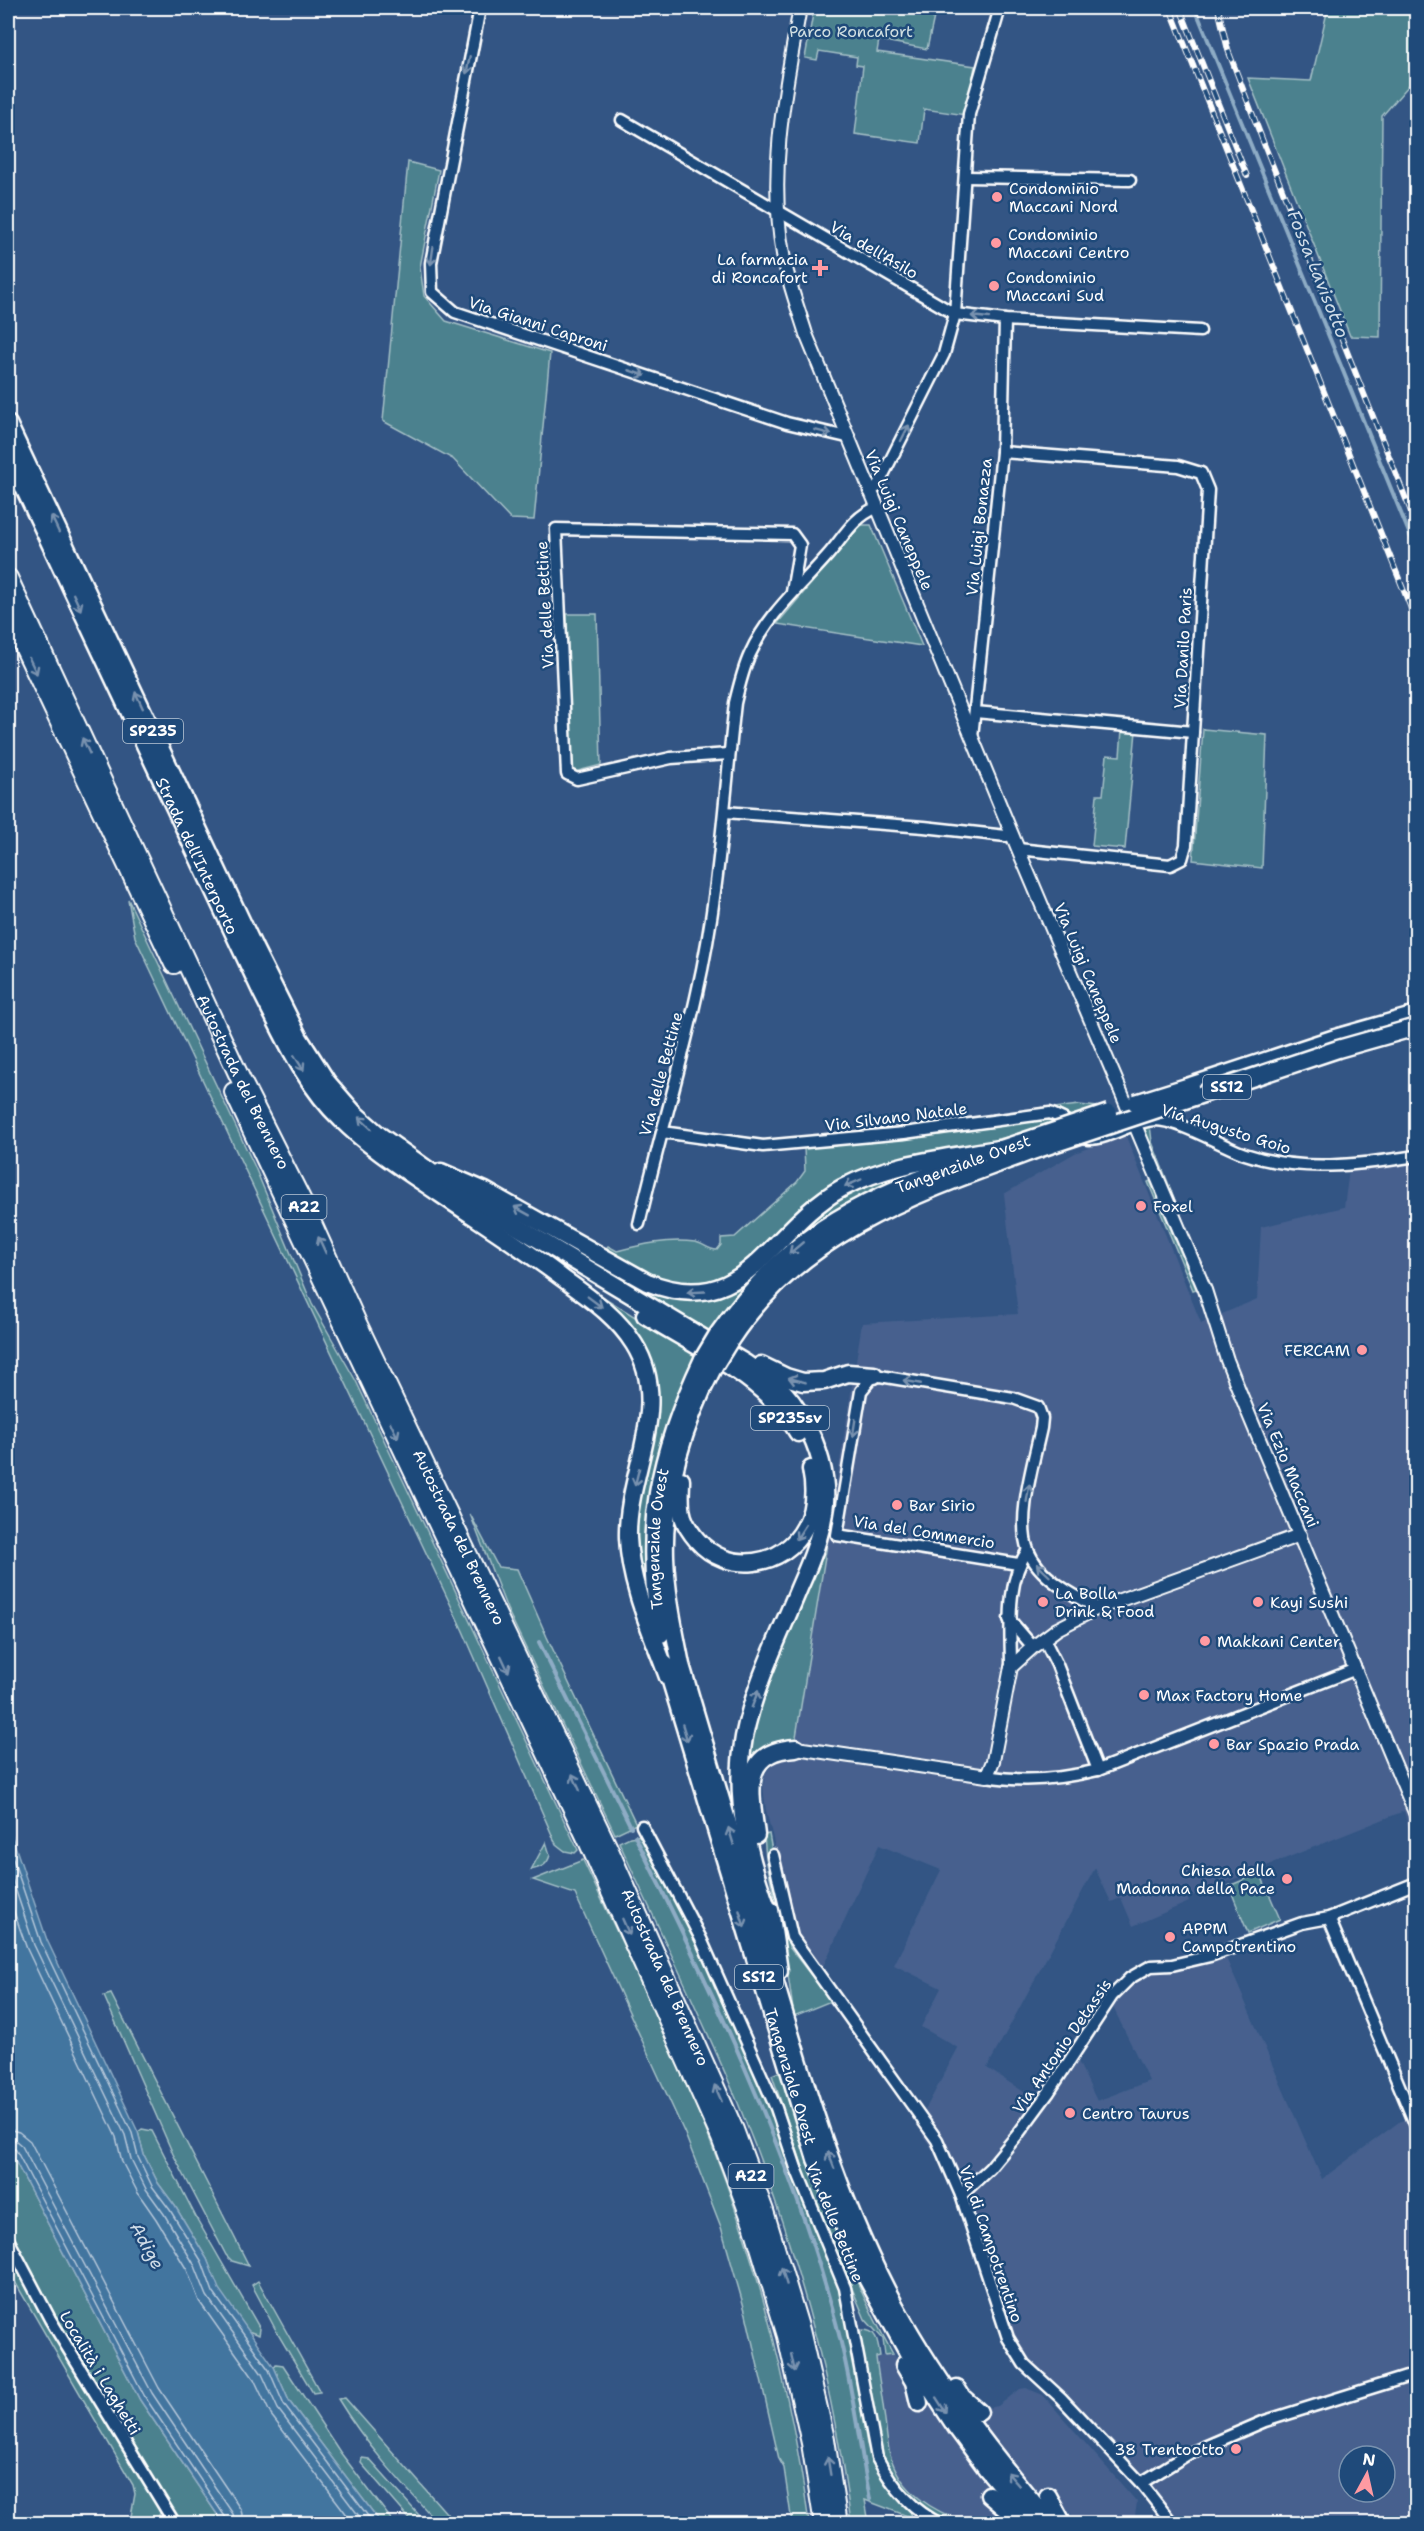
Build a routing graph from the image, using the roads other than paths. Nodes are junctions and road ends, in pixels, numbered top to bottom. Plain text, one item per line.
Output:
1 (480, 8) edge
2 (800, 8) edge
3 (1000, 8) edge
4 (622, 120) dead end
5 (966, 177) junction
6 (1130, 180) dead end
7 (778, 211) junction
8 (955, 314) junction
9 (1005, 320) junction
10 (1200, 331) dead end
11 (8, 424) edge
12 (847, 437) junction
13 (1002, 452) junction
14 (8, 454) edge
15 (873, 488) junction
16 (876, 508) junction
17 (8, 578) edge
18 (792, 592) junction
19 (8, 613) edge
20 (975, 712) junction
21 (1193, 732) junction
22 (972, 737) junction
23 (729, 754) junction
24 (725, 812) junction
25 (1012, 834) junction
26 (1018, 849) junction
27 (1416, 1015) edge
28 (1416, 1027) edge
29 (1130, 1127) junction
30 (662, 1132) junction
31 (1036, 1144) junction
32 (998, 1149) junction
33 (1416, 1156) edge
34 (411, 1159) junction
35 (455, 1204) junction
36 (639, 1224) dead end
37 (724, 1337) junction
38 (708, 1362) junction
39 (745, 1363) junction
40 (874, 1375) junction
41 (700, 1392) junction
42 (1300, 1535) junction
43 (1028, 1550) junction
44 (1018, 1564) junction
45 (1098, 1608) junction
46 (1009, 1619) junction
47 (1044, 1639) junction
48 (1033, 1647) junction
49 (1011, 1667) junction
50 (1356, 1669) junction
51 (668, 1677) junction
52 (796, 1748) joint
53 (1098, 1770) junction
54 (987, 1776) junction
55 (1416, 1815) edge
56 (642, 1826) dead end
57 (597, 1845) junction
58 (773, 1855) dead end
59 (1416, 1883) edge
60 (1329, 1918) junction
61 (771, 1919) junction
62 (784, 2013) junction
63 (1416, 2126) edge
64 (961, 2195) junction
65 (8, 2239) edge
66 (868, 2283) junction
67 (887, 2291) junction
68 (1416, 2374) edge
69 (920, 2403) dead end
70 (979, 2412) dead end
71 (1141, 2483) junction
72 (989, 2495) dead end
73 (1048, 2496) dead end
74 (172, 2522) edge
75 (824, 2523) edge
76 (838, 2523) edge
77 (941, 2523) edge
78 (1021, 2523) edge
79 (1034, 2523) edge
80 (1051, 2523) edge
81 (1063, 2523) edge
82 (1173, 2523) edge

1 -> 12 street, Via Gianni Caproni
2 - 7 street, Via Luigi Caneppele
3 - 5 street
4 - 7 street
5 - 6 street
5 - 8 street
7 - 8 street, Via dell'Asilo
7 - 12 street, Via Luigi Caneppele
9 -> 8 street
15 -> 8 street
9 - 10 street
9 - 13 street, Via Luigi Bonazza
34 -> 11 highway, Strada dell'Interporto / SP235
12 - 15 street, Via Luigi Caneppele
13 - 20 street, Via Luigi Bonazza
13 - 21 street, Via Danilo Paris
14 -> 35 highway, Strada dell'Interporto / SP235
15 - 16 street, Via Luigi Caneppele
16 - 18 street, Via delle Bettine
16 - 22 street, Via Luigi Caneppele
57 -> 17 highway, Autostrada del Brennero / A22
18 - 23 street, Via delle Bettine
18 - 23 street, Via delle Bettine
19 -> 57 highway, Autostrada del Brennero / A22
20 - 21 street
20 - 22 street, Via Luigi Bonazza
21 - 26 street, Via Danilo Paris
22 - 25 street, Via Luigi Caneppele
23 - 24 street, Via delle Bettine
24 - 25 street
24 - 30 street, Via delle Bettine
25 - 26 street, Via Luigi Caneppele
26 - 29 street, Via Luigi Caneppele
27 - 31 highway, Tangenziale Ovest / SS12, bridge
28 - 31 highway, Tangenziale Ovest / SS12, bridge
29 - 30 street, Via Silvano Natale
29 - 33 street, Via Augusto Goio
29 - 42 street, Via Ezio Maccani
30 - 36 street, Via delle Bettine
31 - 32 highway, Tangenziale Ovest / SS12
31 - 37 highway, Tangenziale Ovest / SS12
32 -> 34 highway
32 -> 37 highway, Tangenziale Ovest / SS12
34 - 39 highway, SP235sv
35 -> 41 highway, SP235sv
35 -> 51 highway
37 - 38 highway, Tangenziale Ovest / SS12, bridge
38 - 41 highway, Tangenziale Ovest / SS12
38 - 51 highway, Tangenziale Ovest / SS12
40 -> 39 highway
61 -> 39 highway, SP235sv
43 -> 40 street
40 -> 44 street, Via del Commercio
62 -> 41 highway, Tangenziale Ovest / SS12
42 - 45 street
42 - 50 street, Via Ezio Maccani
43 - 44 street
45 -> 43 street
44 - 46 street
45 - 47 street
46 - 48 street
46 - 49 street
47 - 48 street
47 - 53 street
48 - 49 street
49 - 54 street
50 - 53 street
50 - 55 street, Via Ezio Maccani
51 -> 66 highway, Tangenziale Ovest / SS12
52 - 54 street
52 - 61 highway
53 - 54 street
56 - 77 street, Via delle Bettine
57 -> 75 highway, Autostrada del Brennero / A22
76 -> 57 highway, Autostrada del Brennero / A22
58 - 64 street, Via di Campotrentino
59 - 60 street, Via Antonio Detassis
60 - 63 street
60 - 64 street, Via Antonio Detassis
61 - 62 highway, SP235sv
67 -> 62 highway, Tangenziale Ovest / SS12
64 - 71 street, Via di Campotrentino
65 - 74 street, Località i Laghetti
66 - 69 highway
66 -> 79 highway, Tangenziale Ovest / SS12
67 - 70 highway
80 -> 67 highway, Tangenziale Ovest / SS12
68 - 71 street
71 - 82 street, Via di Campotrentino
72 - 78 highway
73 - 81 highway

